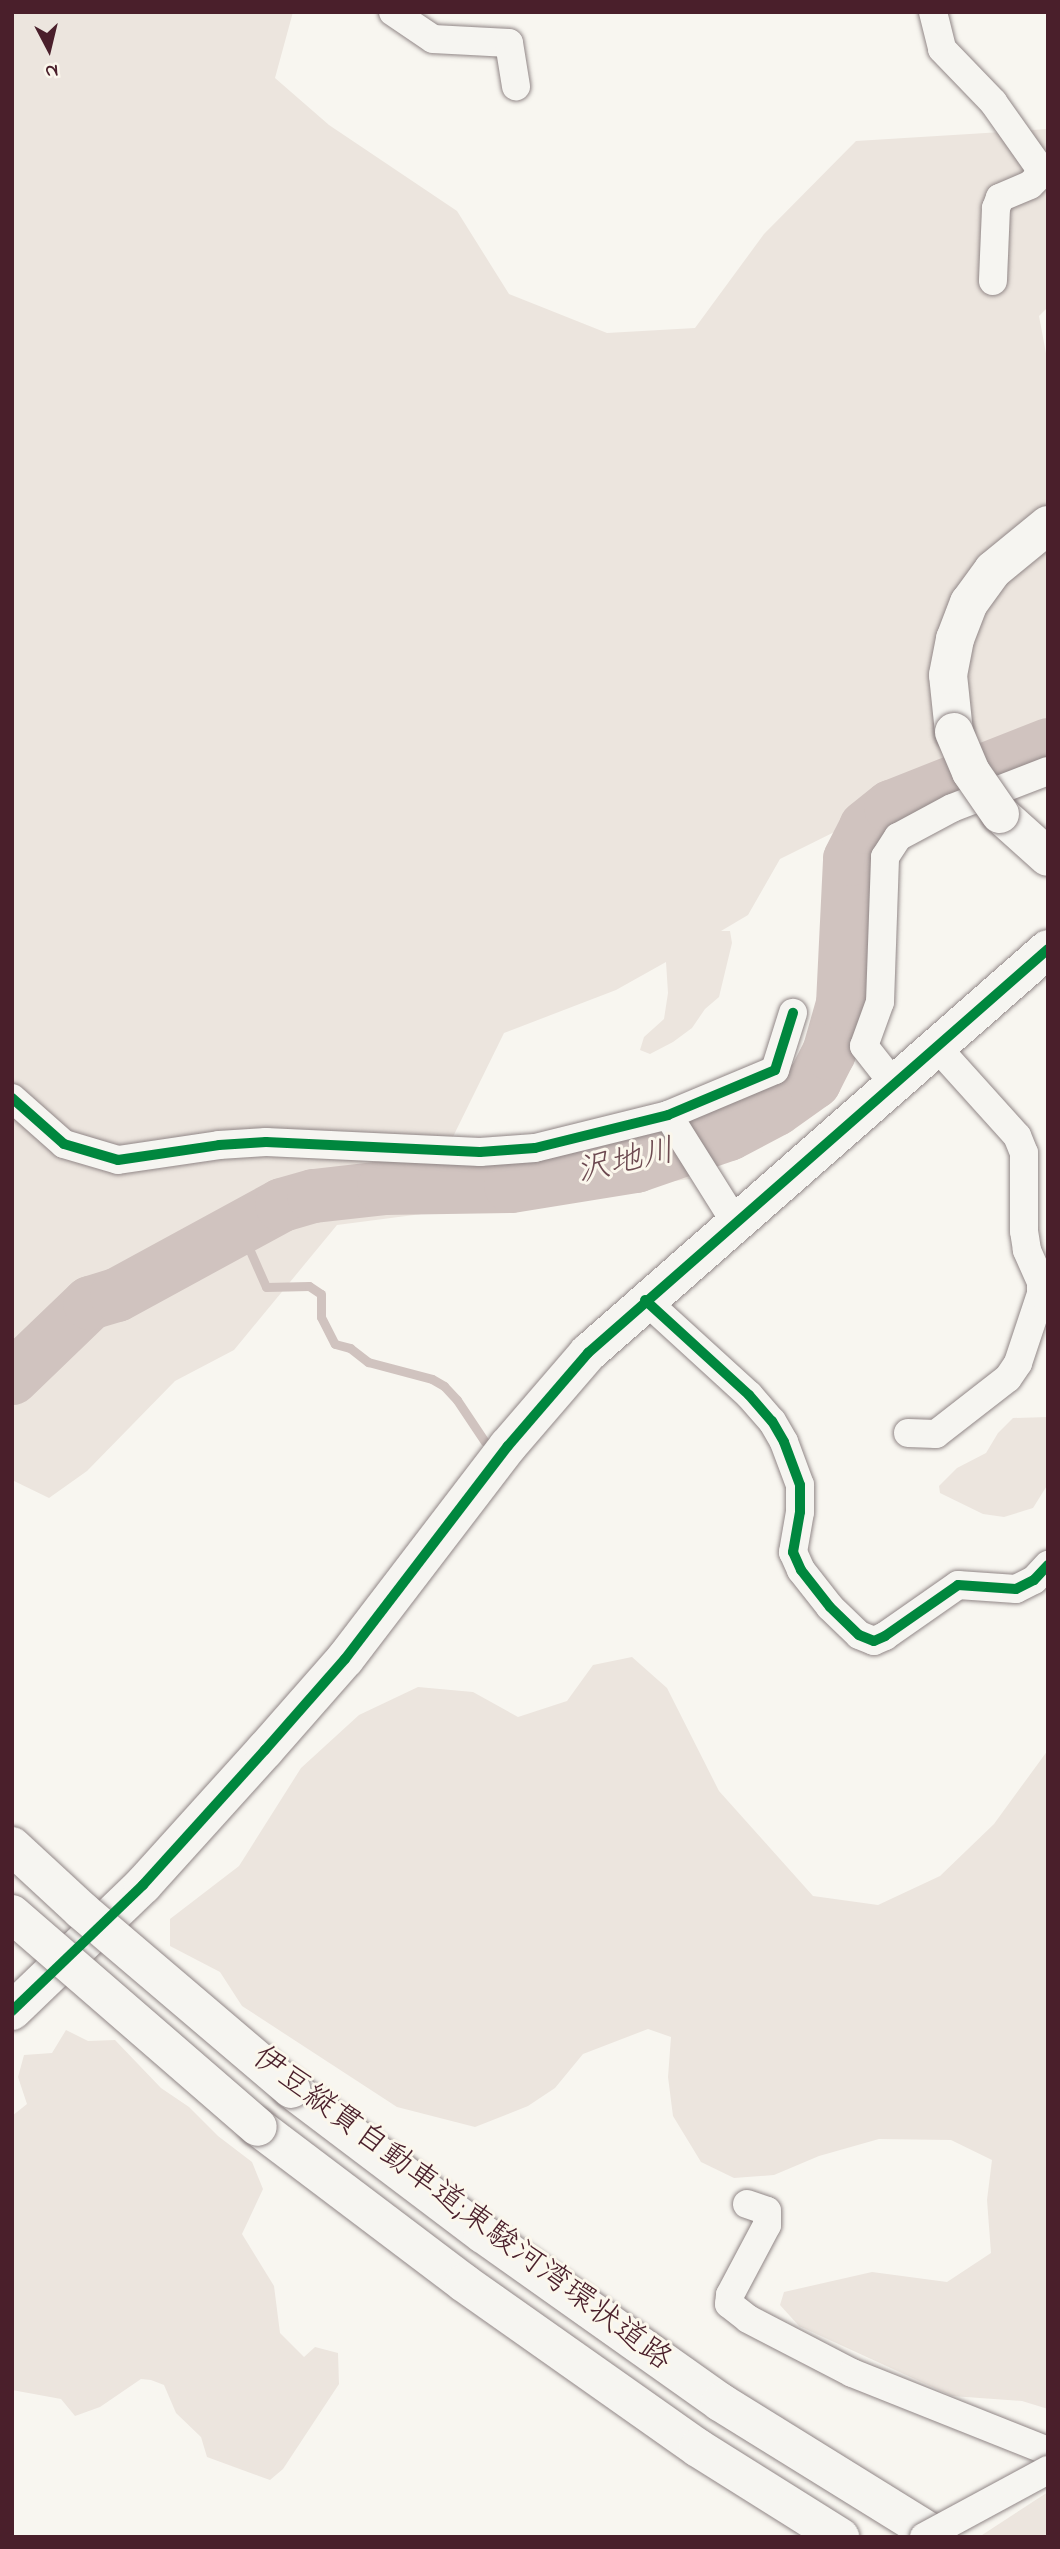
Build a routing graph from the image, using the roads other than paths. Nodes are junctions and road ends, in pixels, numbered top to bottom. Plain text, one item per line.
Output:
1 (393, 12) edge
2 (933, 12) edge
3 (516, 86) dead end
4 (993, 281) dead end
5 (1048, 524) edge
6 (1048, 771) edge
7 (1048, 857) edge
8 (1048, 949) edge
9 (793, 1013) dead end
10 (936, 1046) junction
11 (893, 1083) junction
12 (12, 1098) edge
13 (667, 1115) junction
14 (735, 1222) junction
15 (645, 1300) junction
16 (908, 1433) dead end
17 (1048, 1565) edge
18 (12, 1846) edge
19 (12, 1914) edge
20 (15, 2004) edge
21 (747, 2204) dead end
22 (1048, 2451) edge
23 (1048, 2470) edge
24 (840, 2537) edge
25 (924, 2537) edge
26 (938, 2537) edge

1 - 3 street
2 - 4 street
5 - 7 main road, bridge
6 - 11 street
8 - 10 main road
9 - 13 street
10 - 11 main road
10 - 16 street
11 - 14 main road
12 - 13 street
13 - 14 street
14 - 15 main road
15 - 17 street
15 - 20 main road
18 - 26 main road, 伊豆縦貫自動車道;東駿河湾環状道路, bridge
19 - 24 main road, 伊豆縦貫自動車道;東駿河湾環状道路, bridge
21 - 22 street
23 - 25 street, bridge

